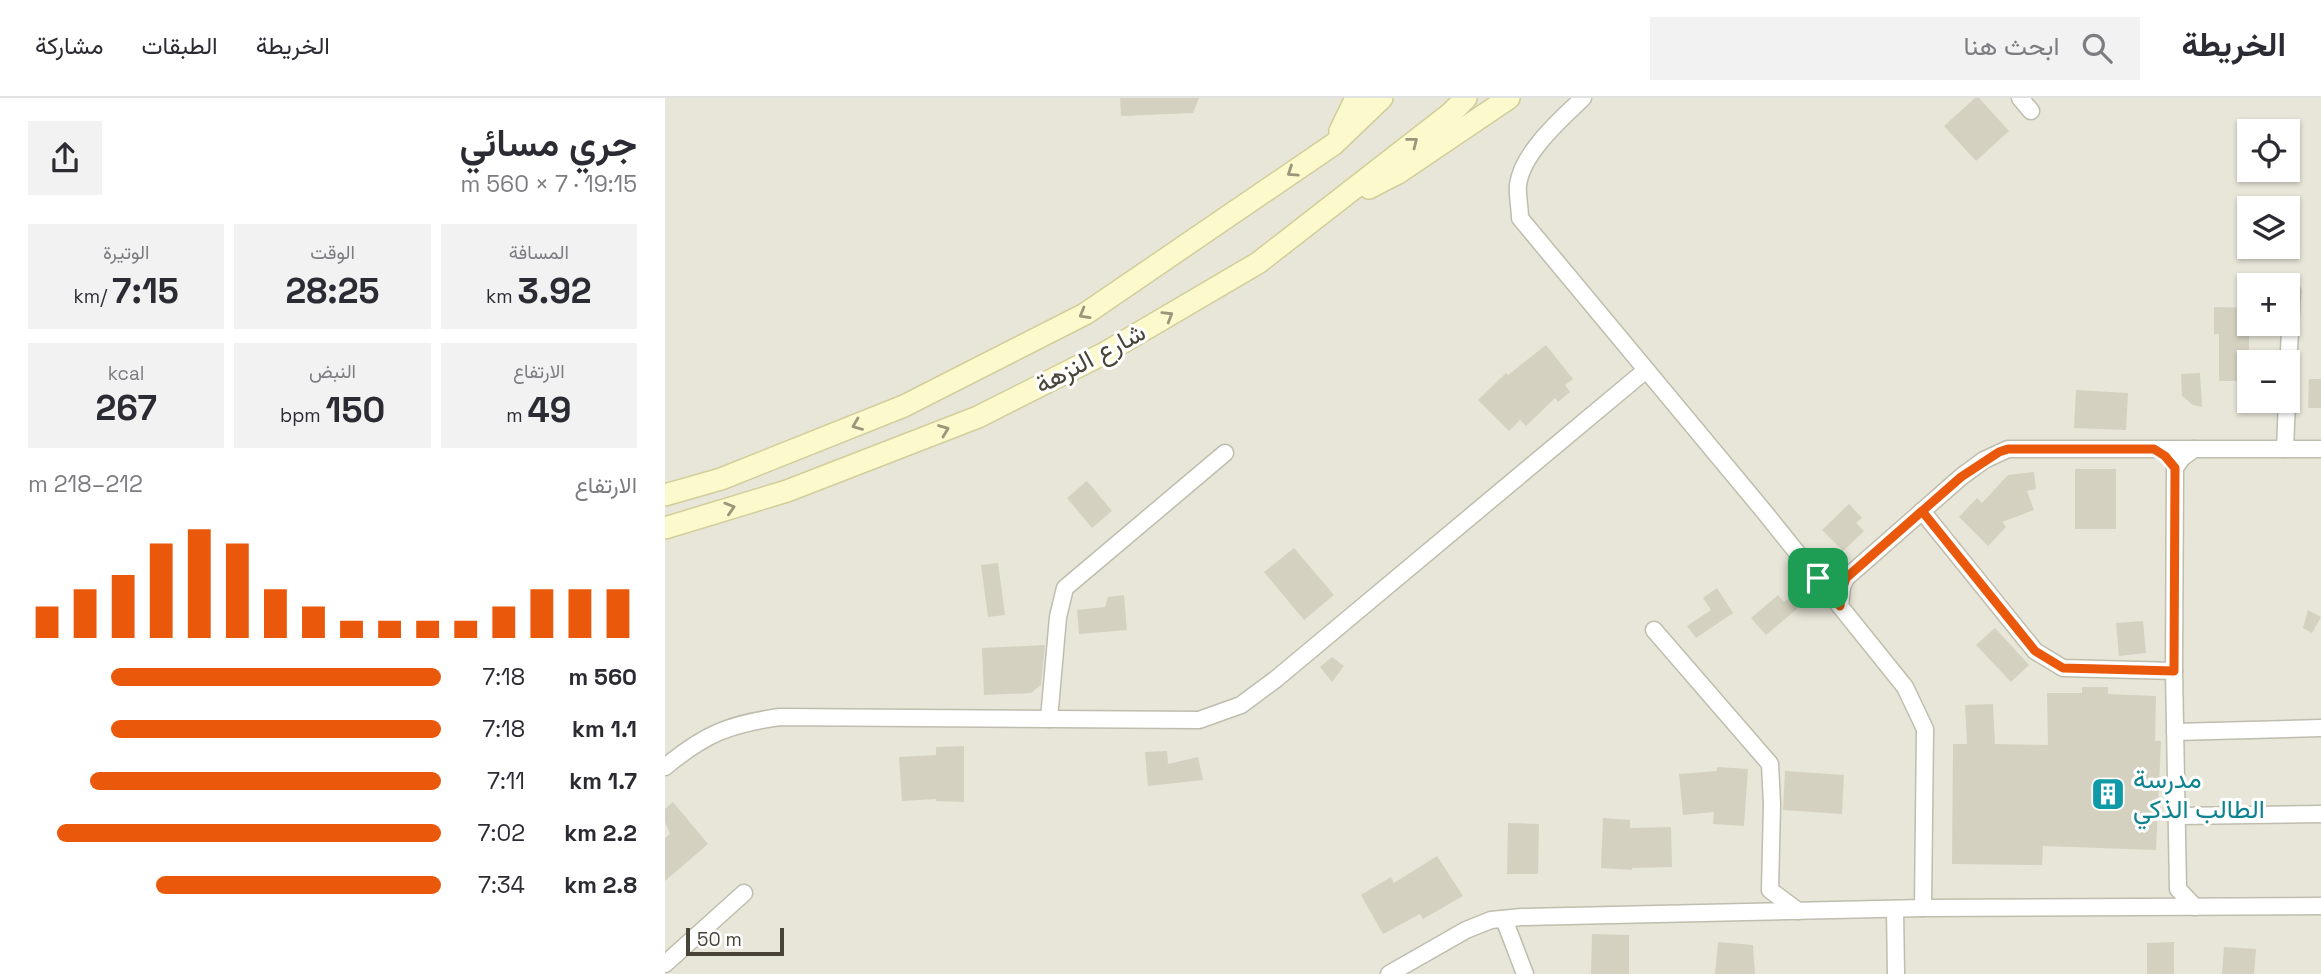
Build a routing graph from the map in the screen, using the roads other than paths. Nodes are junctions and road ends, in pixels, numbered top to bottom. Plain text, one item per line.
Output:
1 (1356, 98) edge
2 (1382, 98) edge
3 (1466, 98) edge
4 (1509, 98) edge
5 (1583, 98) edge
6 (1334, 144) junction
7 (1324, 211) junction
8 (1646, 370) junction
9 (2286, 413) edge
10 (2154, 449) junction
11 (2194, 449) junction
12 (2284, 449) junction
13 (2321, 449) edge
14 (1226, 453) dead end
15 (2175, 468) junction
16 (665, 495) edge
17 (1922, 511) junction
18 (665, 528) edge
19 (1818, 578) junction
20 (1846, 578) junction
21 (1840, 606) junction
22 (1654, 631) dead end
23 (2174, 671) junction
24 (1049, 719) junction
25 (2321, 728) edge
26 (2175, 732) junction
27 (665, 767) edge
28 (2321, 814) edge
29 (2178, 816) junction
30 (1770, 890) junction
31 (2179, 891) junction
32 (744, 893) dead end
33 (2321, 906) edge
34 (2166, 907) junction
35 (2195, 907) junction
36 (1923, 908) junction
37 (1895, 909) junction
38 (1797, 911) junction
39 (1752, 912) junction
40 (1504, 919) junction
41 (665, 964) edge
42 (1389, 974) edge
43 (1525, 974) edge
44 (1896, 974) edge

1 - 6 main road
2 - 6 main road, شارع النزهة
7 -> 3 main road, شارع النزهة
4 - 7 main road
5 - 8 street
6 -> 16 main road, شارع النزهة
18 -> 7 main road, شارع النزهة
8 - 19 street
8 - 24 street
9 - 12 street
10 - 11 street
10 - 15 street
10 - 17 street
11 - 12 street
11 - 15 street
12 - 13 street
14 - 24 street
15 - 23 street
17 - 20 street
17 - 23 street
19 - 20 street
19 - 21 street
20 - 21 street
21 - 36 street
22 - 30 street
23 - 26 street
24 - 27 street
25 - 26 street
26 - 29 street
28 - 29 street
29 - 31 street
30 - 38 street
30 - 39 street
31 - 34 street
31 - 35 street
32 - 41 street
33 - 35 street
34 - 35 street
34 - 36 street
36 - 37 street
37 - 38 street
37 - 44 street
38 - 39 street
39 - 40 street
40 - 42 street
40 - 43 street

